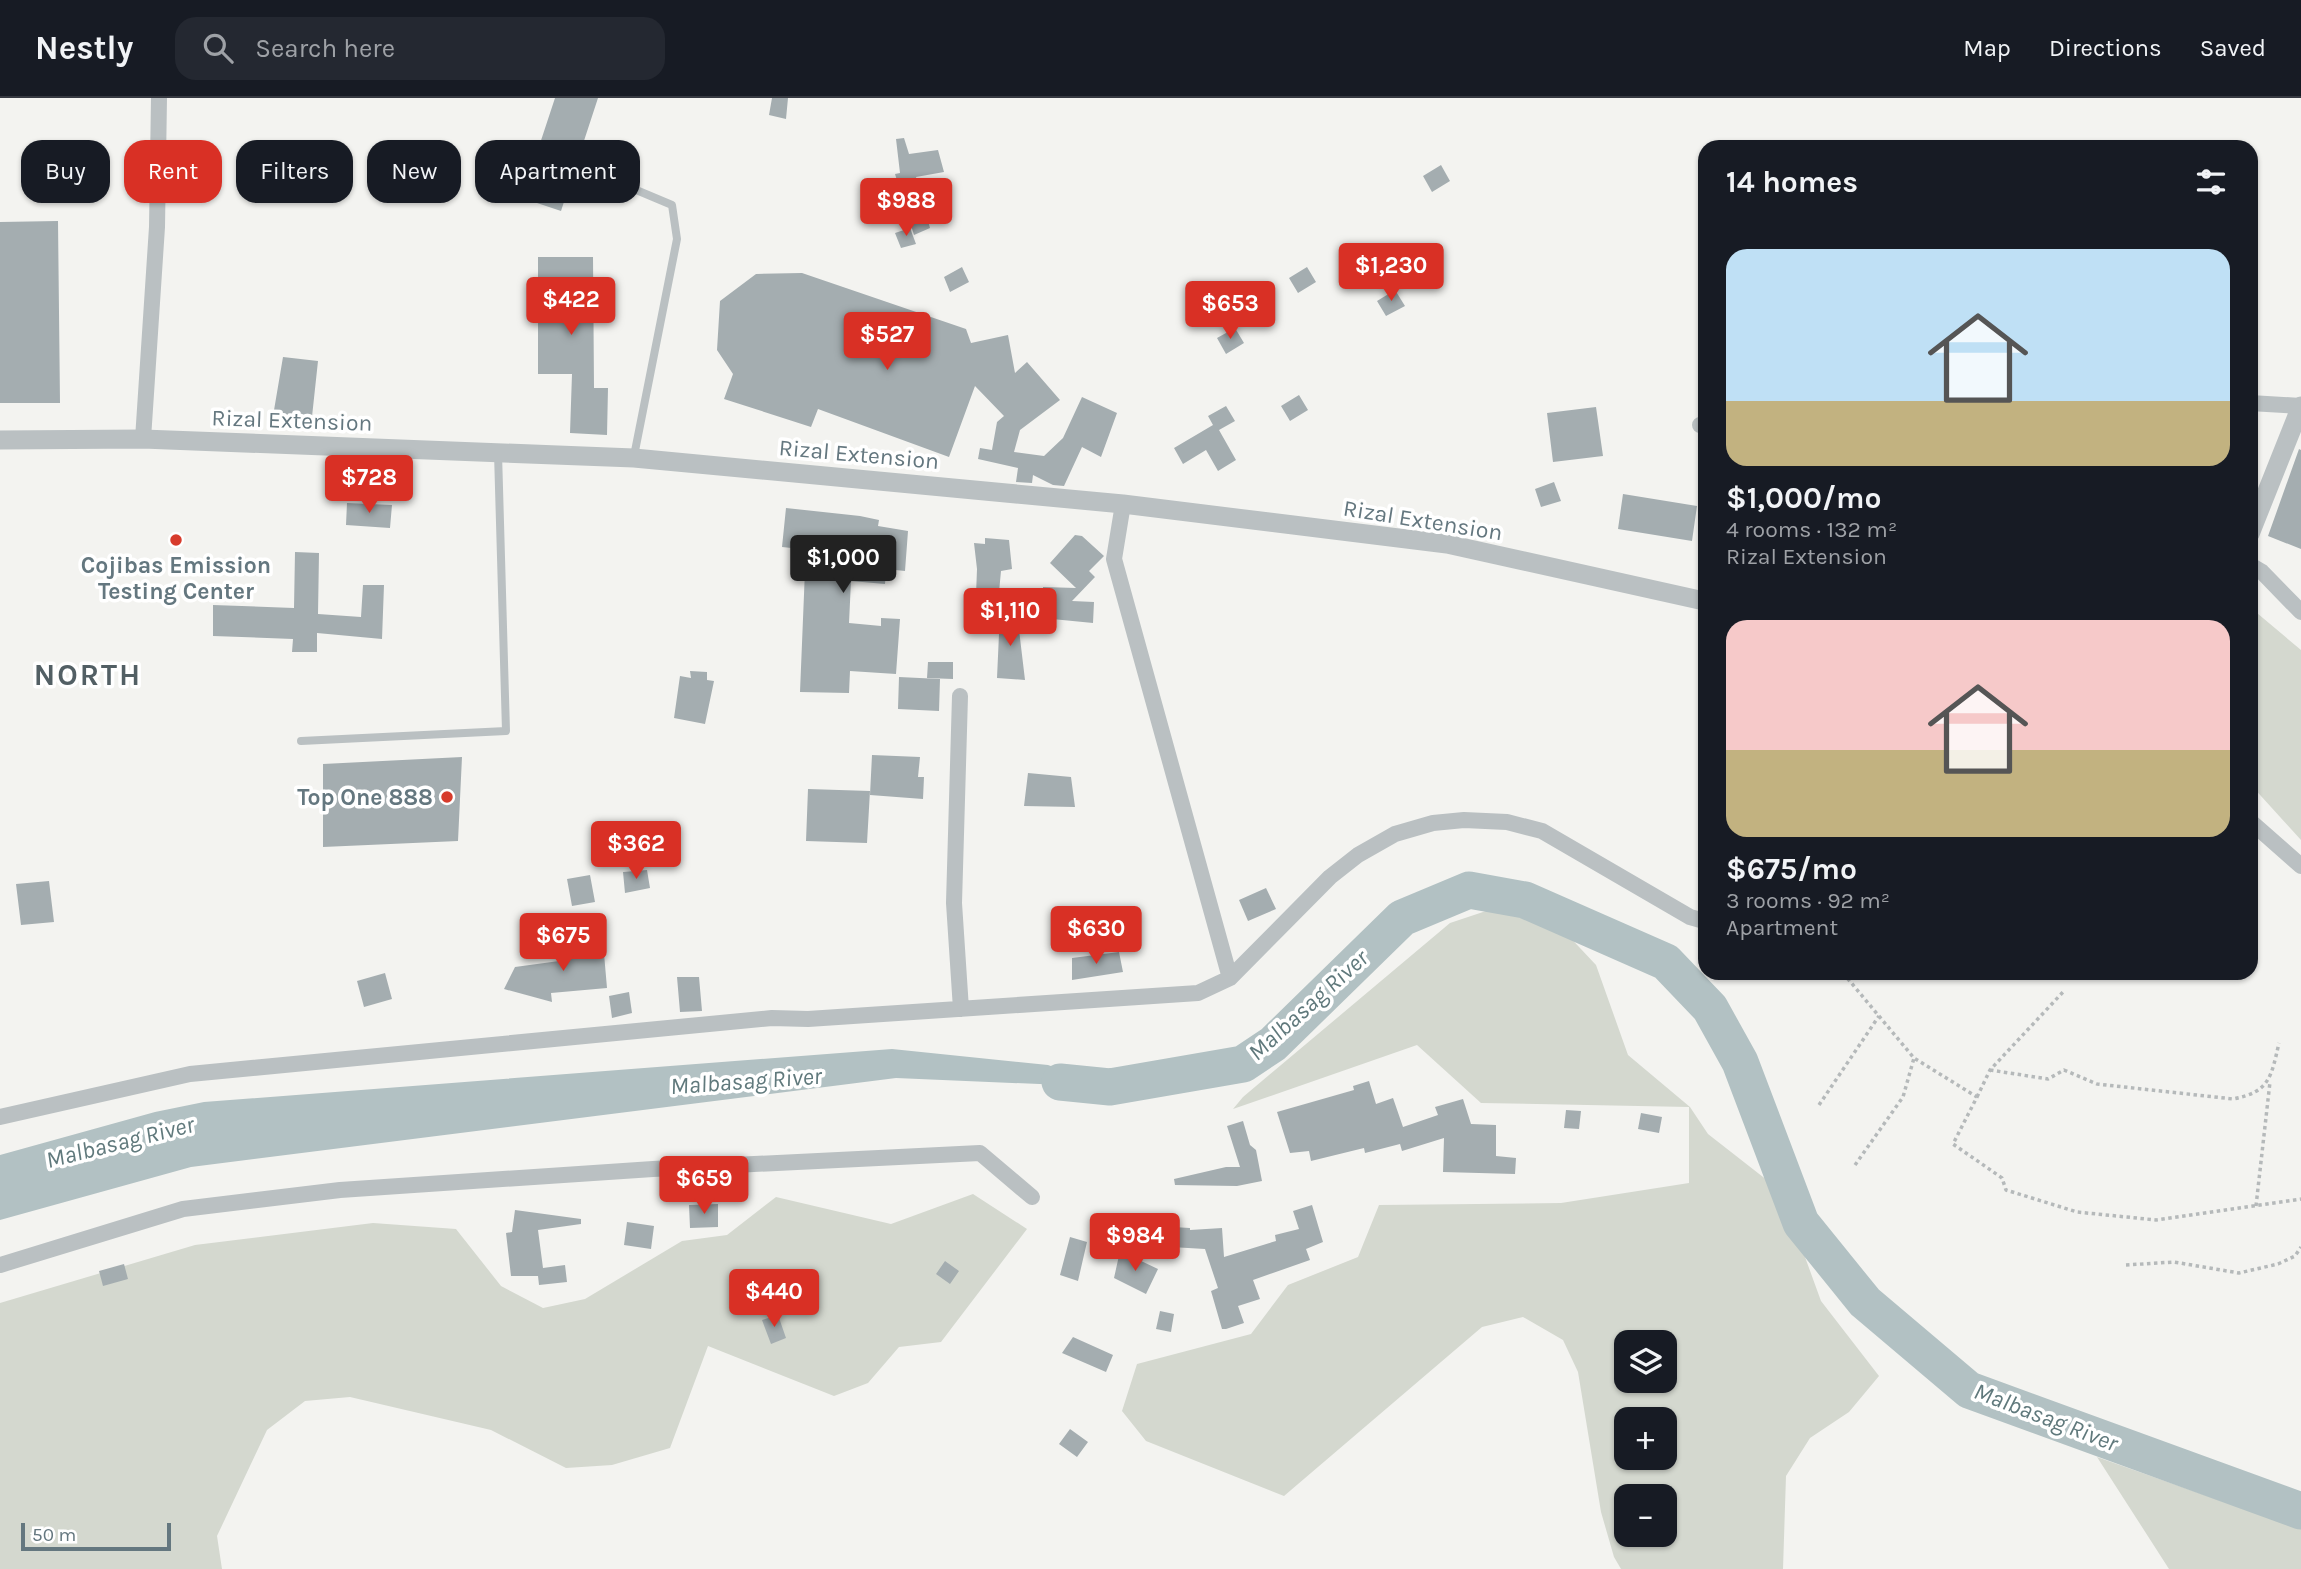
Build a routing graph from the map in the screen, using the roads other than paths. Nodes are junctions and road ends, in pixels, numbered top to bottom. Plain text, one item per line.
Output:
1 (159, 98) edge
2 (640, 192) edge
3 (2258, 403) edge
4 (2301, 406) edge
5 (143, 439) junction
6 (0, 440) edge
7 (498, 453) junction
8 (634, 458) junction
9 (1123, 503) junction
10 (2258, 514) edge
11 (2258, 570) edge
12 (1698, 600) edge
13 (2301, 612) edge
14 (960, 696) dead end
15 (301, 741) dead end
16 (2258, 828) edge
17 (2301, 866) edge
18 (1698, 919) edge
19 (1230, 978) junction
20 (961, 1009) junction
21 (0, 1117) edge
22 (1032, 1196) dead end
23 (0, 1265) edge

1 - 5 street
2 - 8 lane
3 - 4 street
4 - 10 street
5 - 6 street, Rizal Extension
5 - 7 street, Rizal Extension
7 - 8 street, Rizal Extension
7 - 15 lane
8 - 9 street, Rizal Extension
9 - 12 street, Rizal Extension
9 - 19 street
11 - 13 street
14 - 20 street
16 - 17 street
18 - 19 street
19 - 20 street
20 - 21 street
22 - 23 street

